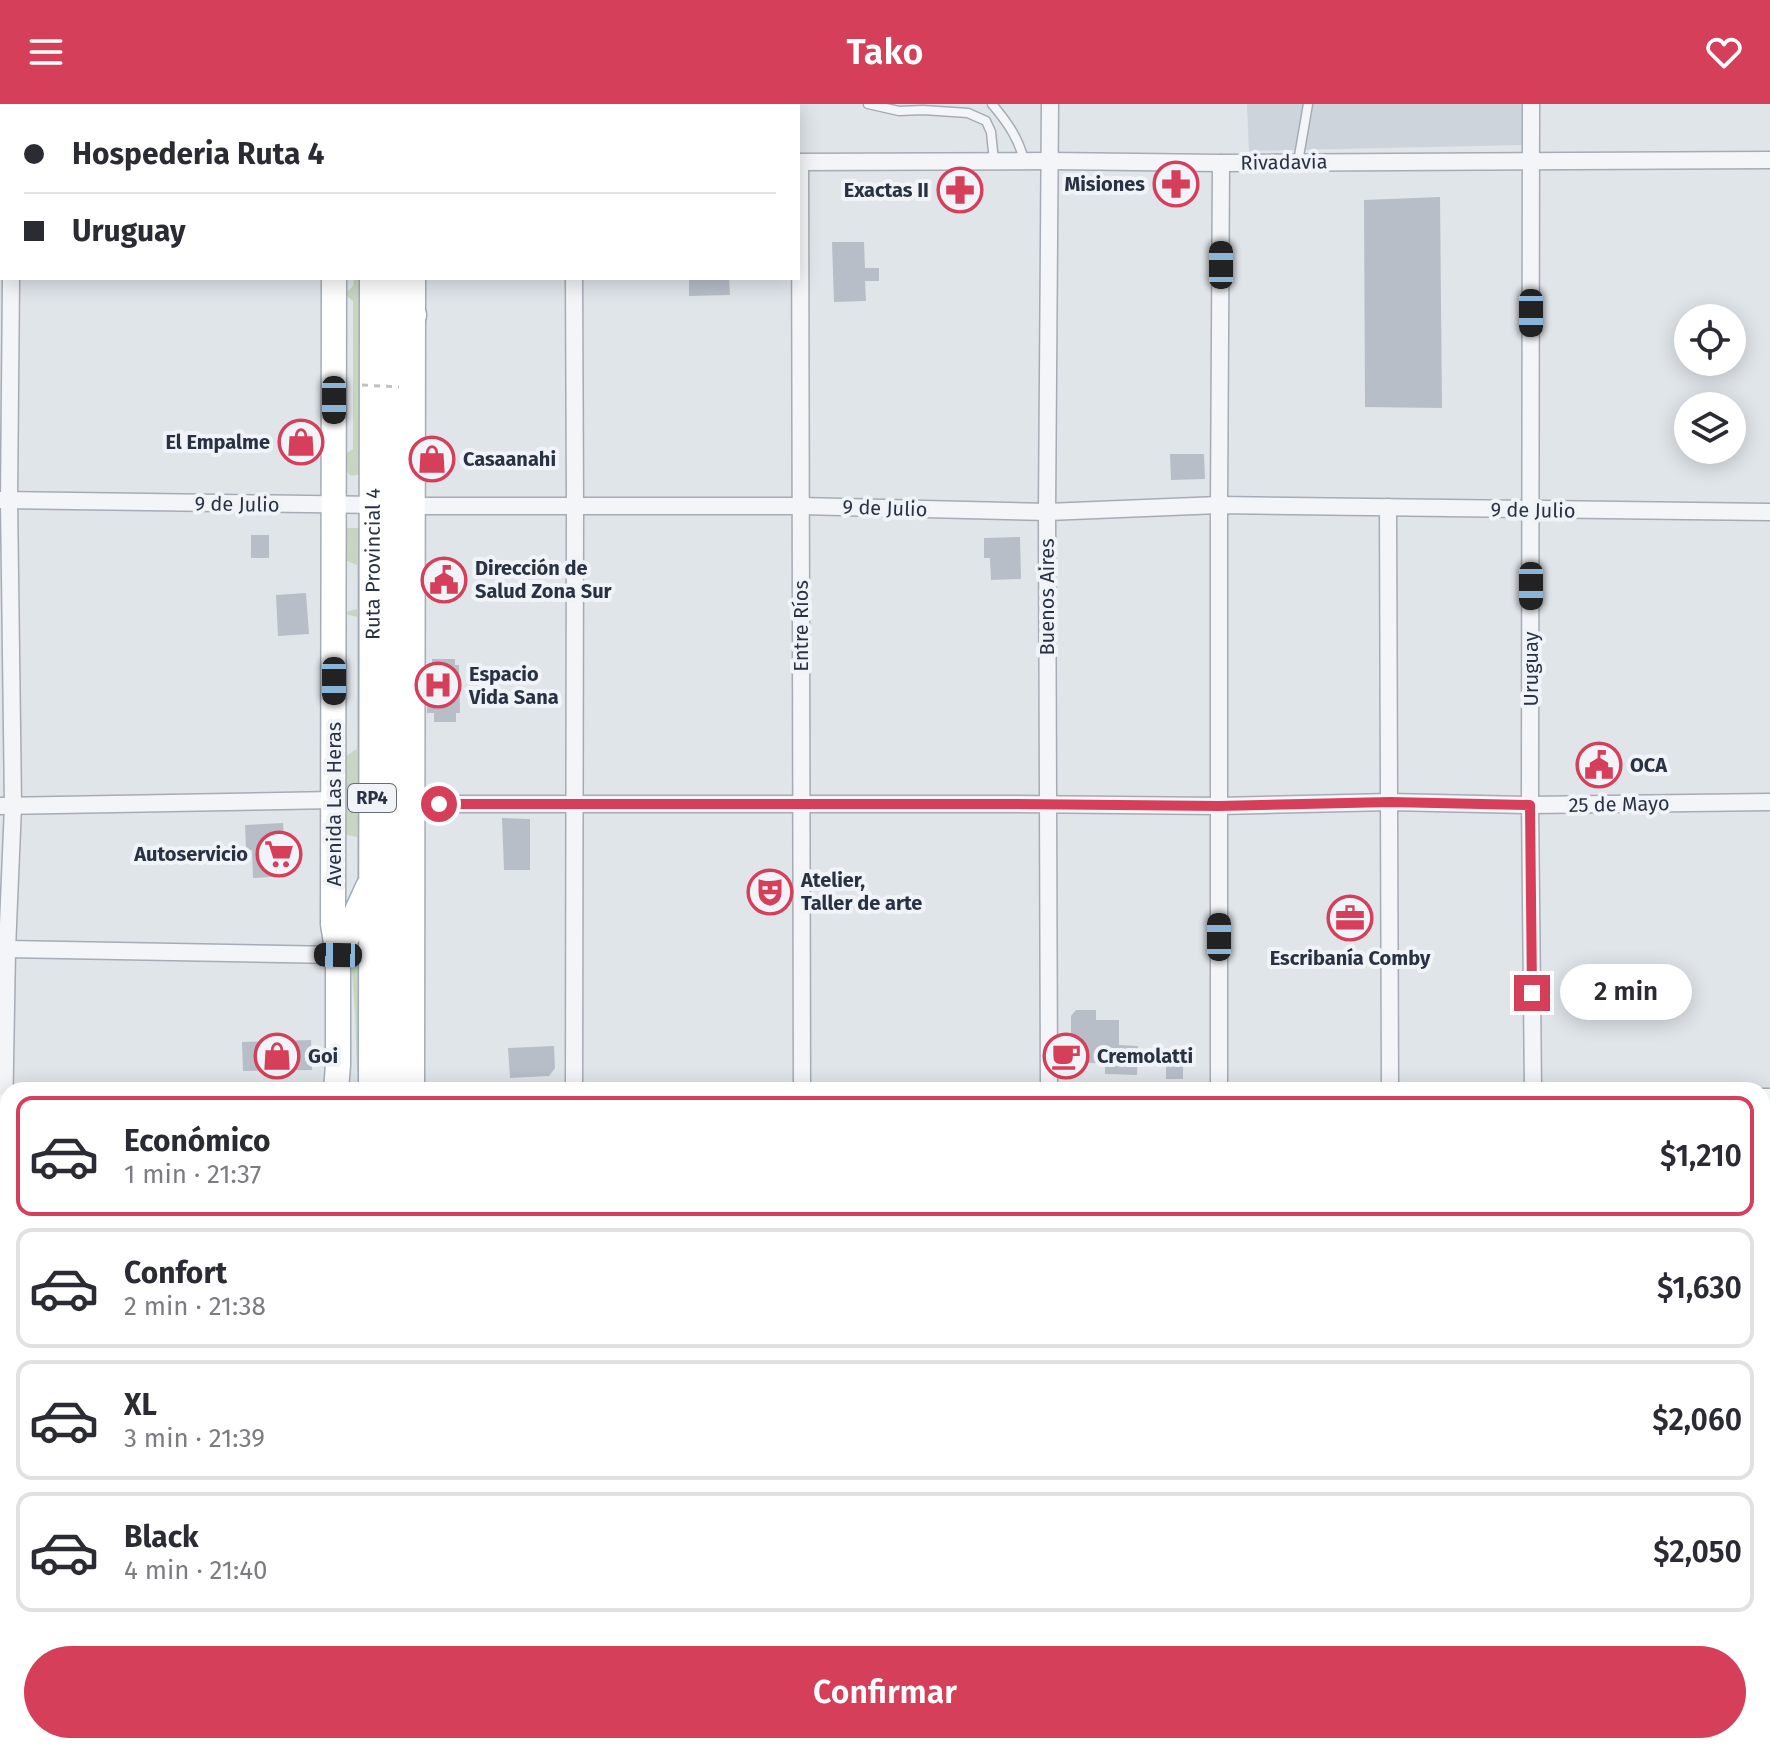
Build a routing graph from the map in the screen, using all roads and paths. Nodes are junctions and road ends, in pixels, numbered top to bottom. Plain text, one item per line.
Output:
1 (868, 104) edge
2 (992, 104) edge
3 (1050, 104) edge
4 (1308, 104) edge
5 (1531, 104) edge
6 (1530, 160) junction
7 (1770, 160) edge
8 (994, 161) junction
9 (1024, 161) junction
10 (1050, 161) junction
11 (800, 162) edge
12 (1298, 162) junction
13 (1221, 163) junction
14 (11, 280) edge
15 (334, 280) edge
16 (373, 280) edge
17 (392, 280) edge
18 (413, 280) edge
19 (574, 280) edge
20 (799, 280) edge
21 (413, 315) junction
22 (395, 376) junction
23 (362, 385) dead end
24 (5, 499) edge
25 (334, 505) junction
26 (1219, 505) junction
27 (392, 506) junction
28 (800, 506) junction
29 (575, 507) junction
30 (1388, 507) junction
31 (1532, 510) junction
32 (1047, 512) junction
33 (1770, 512) edge
34 (334, 800) junction
35 (1390, 802) junction
36 (1770, 802) edge
37 (574, 803) junction
38 (412, 804) junction
39 (803, 804) junction
40 (1049, 805) junction
41 (1530, 805) junction
42 (6, 806) edge
43 (1219, 806) junction
44 (372, 880) junction
45 (7, 949) junction
46 (338, 955) junction
47 (4, 1082) edge
48 (337, 1082) edge
49 (372, 1082) edge
50 (391, 1082) edge
51 (412, 1082) edge
52 (574, 1082) edge
53 (802, 1082) edge
54 (1049, 1082) edge
55 (1219, 1082) edge
56 (1390, 1082) edge
57 (1533, 1082) edge
58 (0, 1552) edge
59 (0, 1684) edge
60 (0, 1742) edge

1 - 8 lane
2 - 9 lane
3 - 10 street, Buenos Aires
4 - 12 lane
5 - 6 street, Uruguay
6 - 7 street, Rivadavia
6 - 12 street, Rivadavia
6 - 31 street, Uruguay
8 - 9 street, Rivadavia
8 - 11 street, Rivadavia
9 - 10 street, Rivadavia
10 - 13 street, Rivadavia
10 - 32 street, Buenos Aires
12 - 13 street, Rivadavia
13 - 26 street
14 - 24 street
15 - 25 main road, Avenida Las Heras
16 - 27 main road, Ruta Provincial 4 / RP4
17 - 22 main road, Ruta Provincial 4 / RP4
18 - 21 main road
19 - 29 street
20 - 28 street, Entre Ríos
21 - 22 main road
21 - 27 main road
22 - 23 path, bridge
22 - 27 main road, Ruta Provincial 4 / RP4
24 - 25 street, 9 de Julio
24 - 42 street
25 - 27 street, 9 de Julio
25 - 34 main road, Avenida Las Heras
26 - 30 street, 9 de Julio
26 - 32 street, 9 de Julio
26 - 43 street
27 - 29 street, 9 de Julio
27 - 38 main road
27 - 44 main road, Ruta Provincial 4 / RP4
27 - 50 main road, Ruta Provincial 4 / RP4
28 - 29 street, 9 de Julio
28 - 32 street, 9 de Julio
28 - 39 street, Entre Ríos
29 - 37 street
30 - 31 street, 9 de Julio
30 - 35 street
31 - 33 street, 9 de Julio
31 - 41 street, Uruguay
32 - 40 street, Buenos Aires
34 - 42 street
34 - 46 main road, Avenida Las Heras
35 - 41 street, 25 de Mayo
35 - 43 street, 25 de Mayo
35 - 56 street
36 - 41 street, 25 de Mayo
37 - 38 street, 25 de Mayo
37 - 39 street, 25 de Mayo
37 - 52 street
38 - 51 main road
39 - 40 street, 25 de Mayo
39 - 53 street, Entre Ríos
40 - 43 street, 25 de Mayo
40 - 54 street, Buenos Aires
41 - 57 street, Uruguay
42 - 45 street
43 - 55 street
44 - 46 main road
44 - 49 main road, Ruta Provincial 4 / RP4
45 - 46 street
45 - 47 street
46 - 48 main road, Avenida Las Heras
58 - 59 street
59 - 60 street

